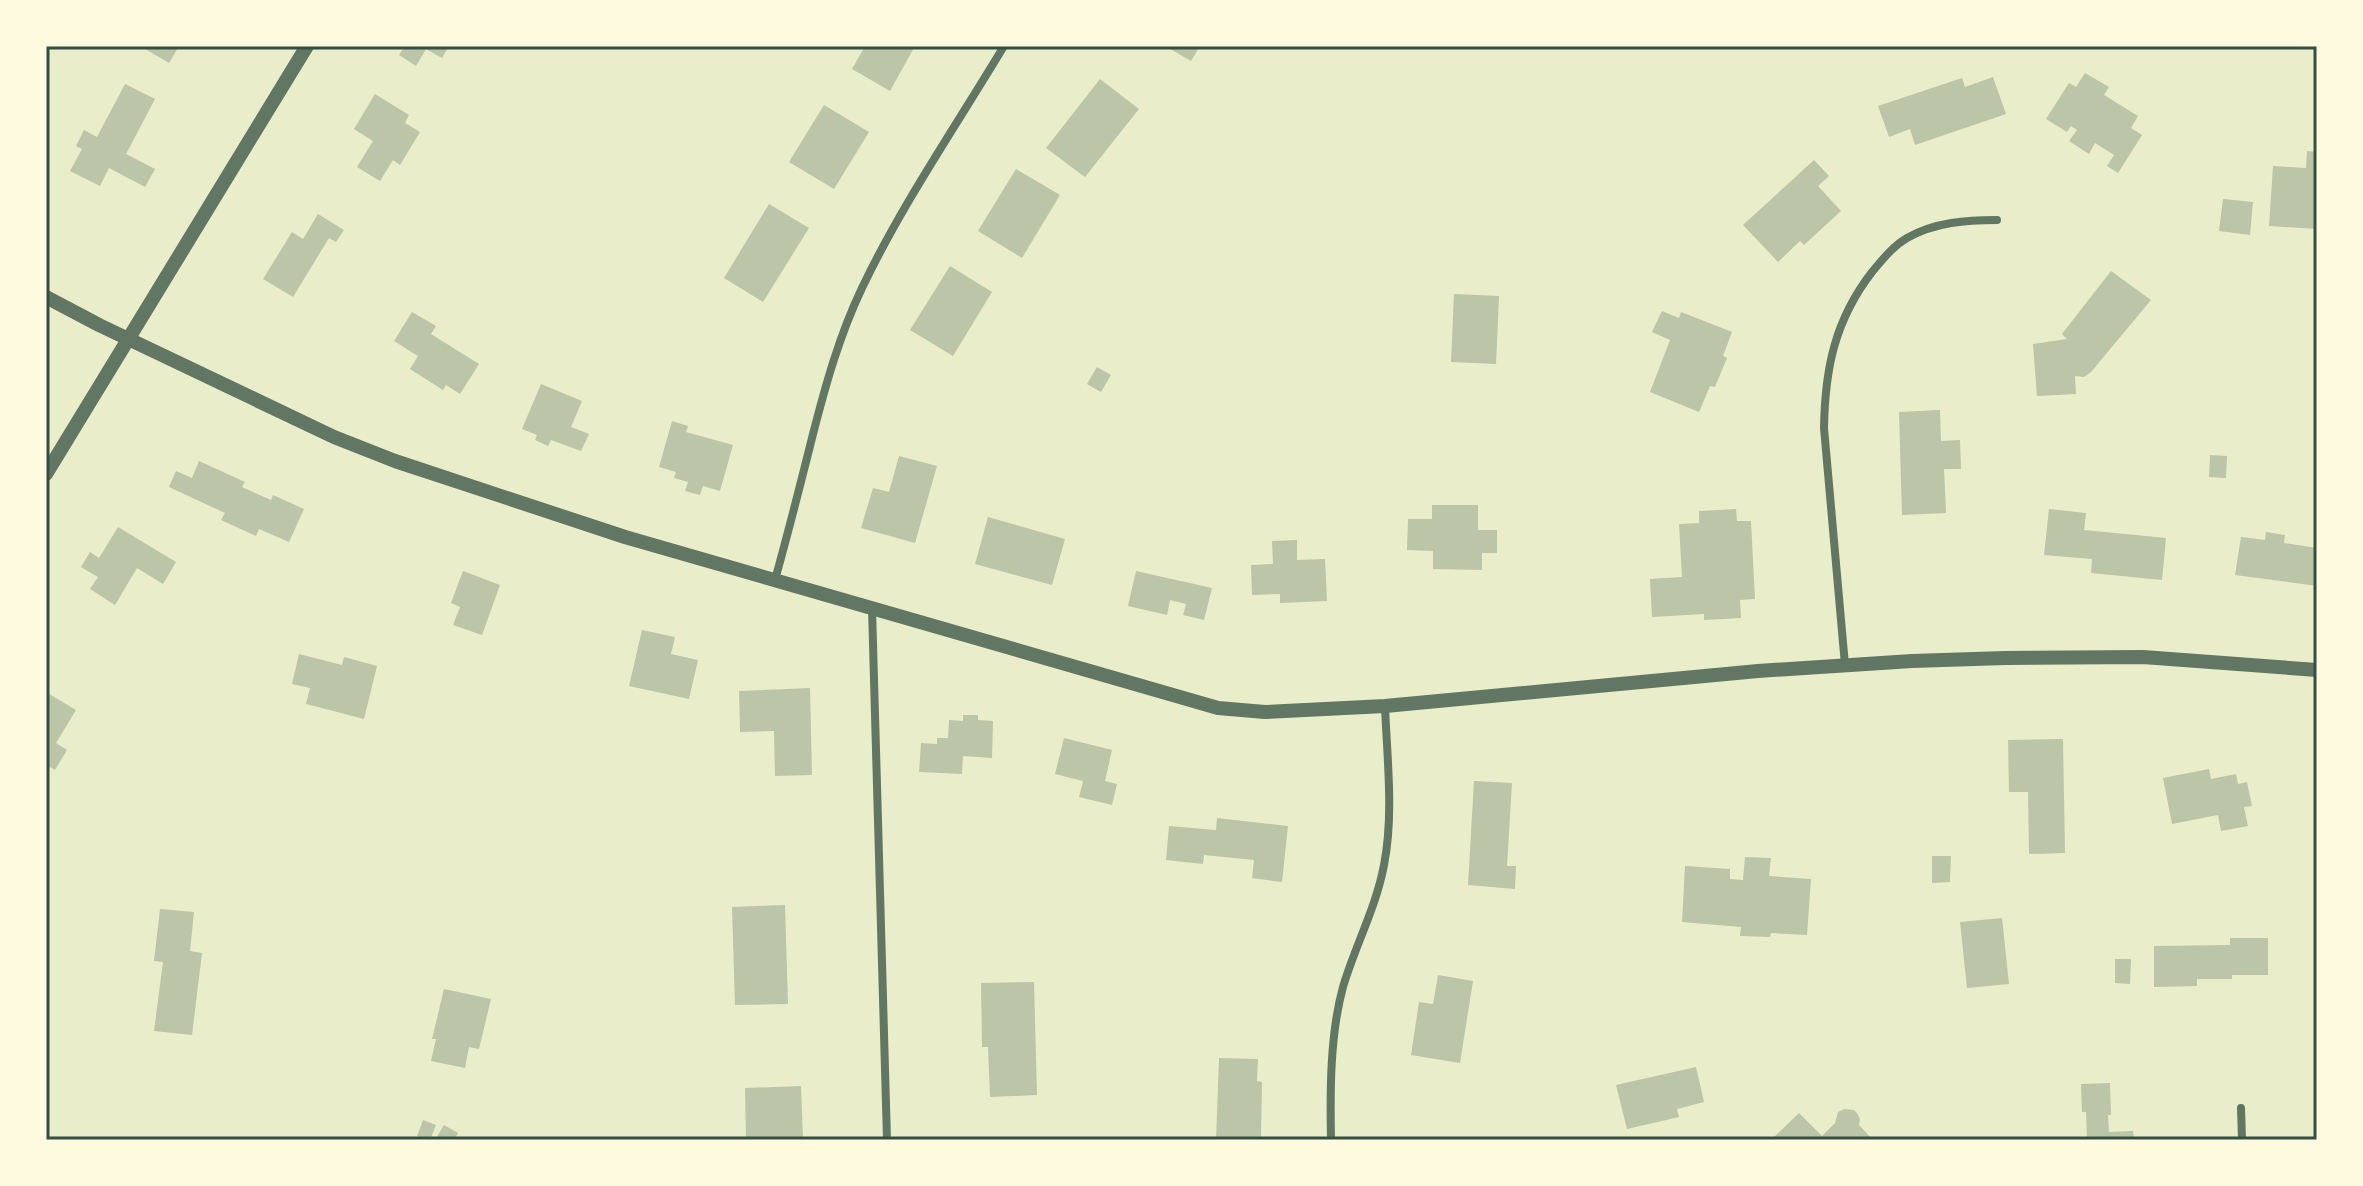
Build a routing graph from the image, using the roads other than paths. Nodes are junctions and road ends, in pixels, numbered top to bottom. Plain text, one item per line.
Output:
1 (307, 46) edge
2 (1004, 46) edge
3 (1997, 220) dead end
4 (46, 297) edge
5 (129, 339) junction
6 (46, 474) edge
7 (775, 580) junction
8 (872, 608) junction
9 (1845, 665) junction
10 (2317, 670) edge
11 (1385, 706) junction
12 (2241, 1108) dead end
13 (887, 1140) edge
14 (1331, 1140) edge
15 (2242, 1140) edge

1 - 5 street
2 - 7 street
3 - 9 street
4 - 5 street
5 - 6 street
5 - 7 street
7 - 8 street
8 - 11 street
8 - 13 street
9 - 10 street
9 - 11 street
11 - 14 street
12 - 15 street

